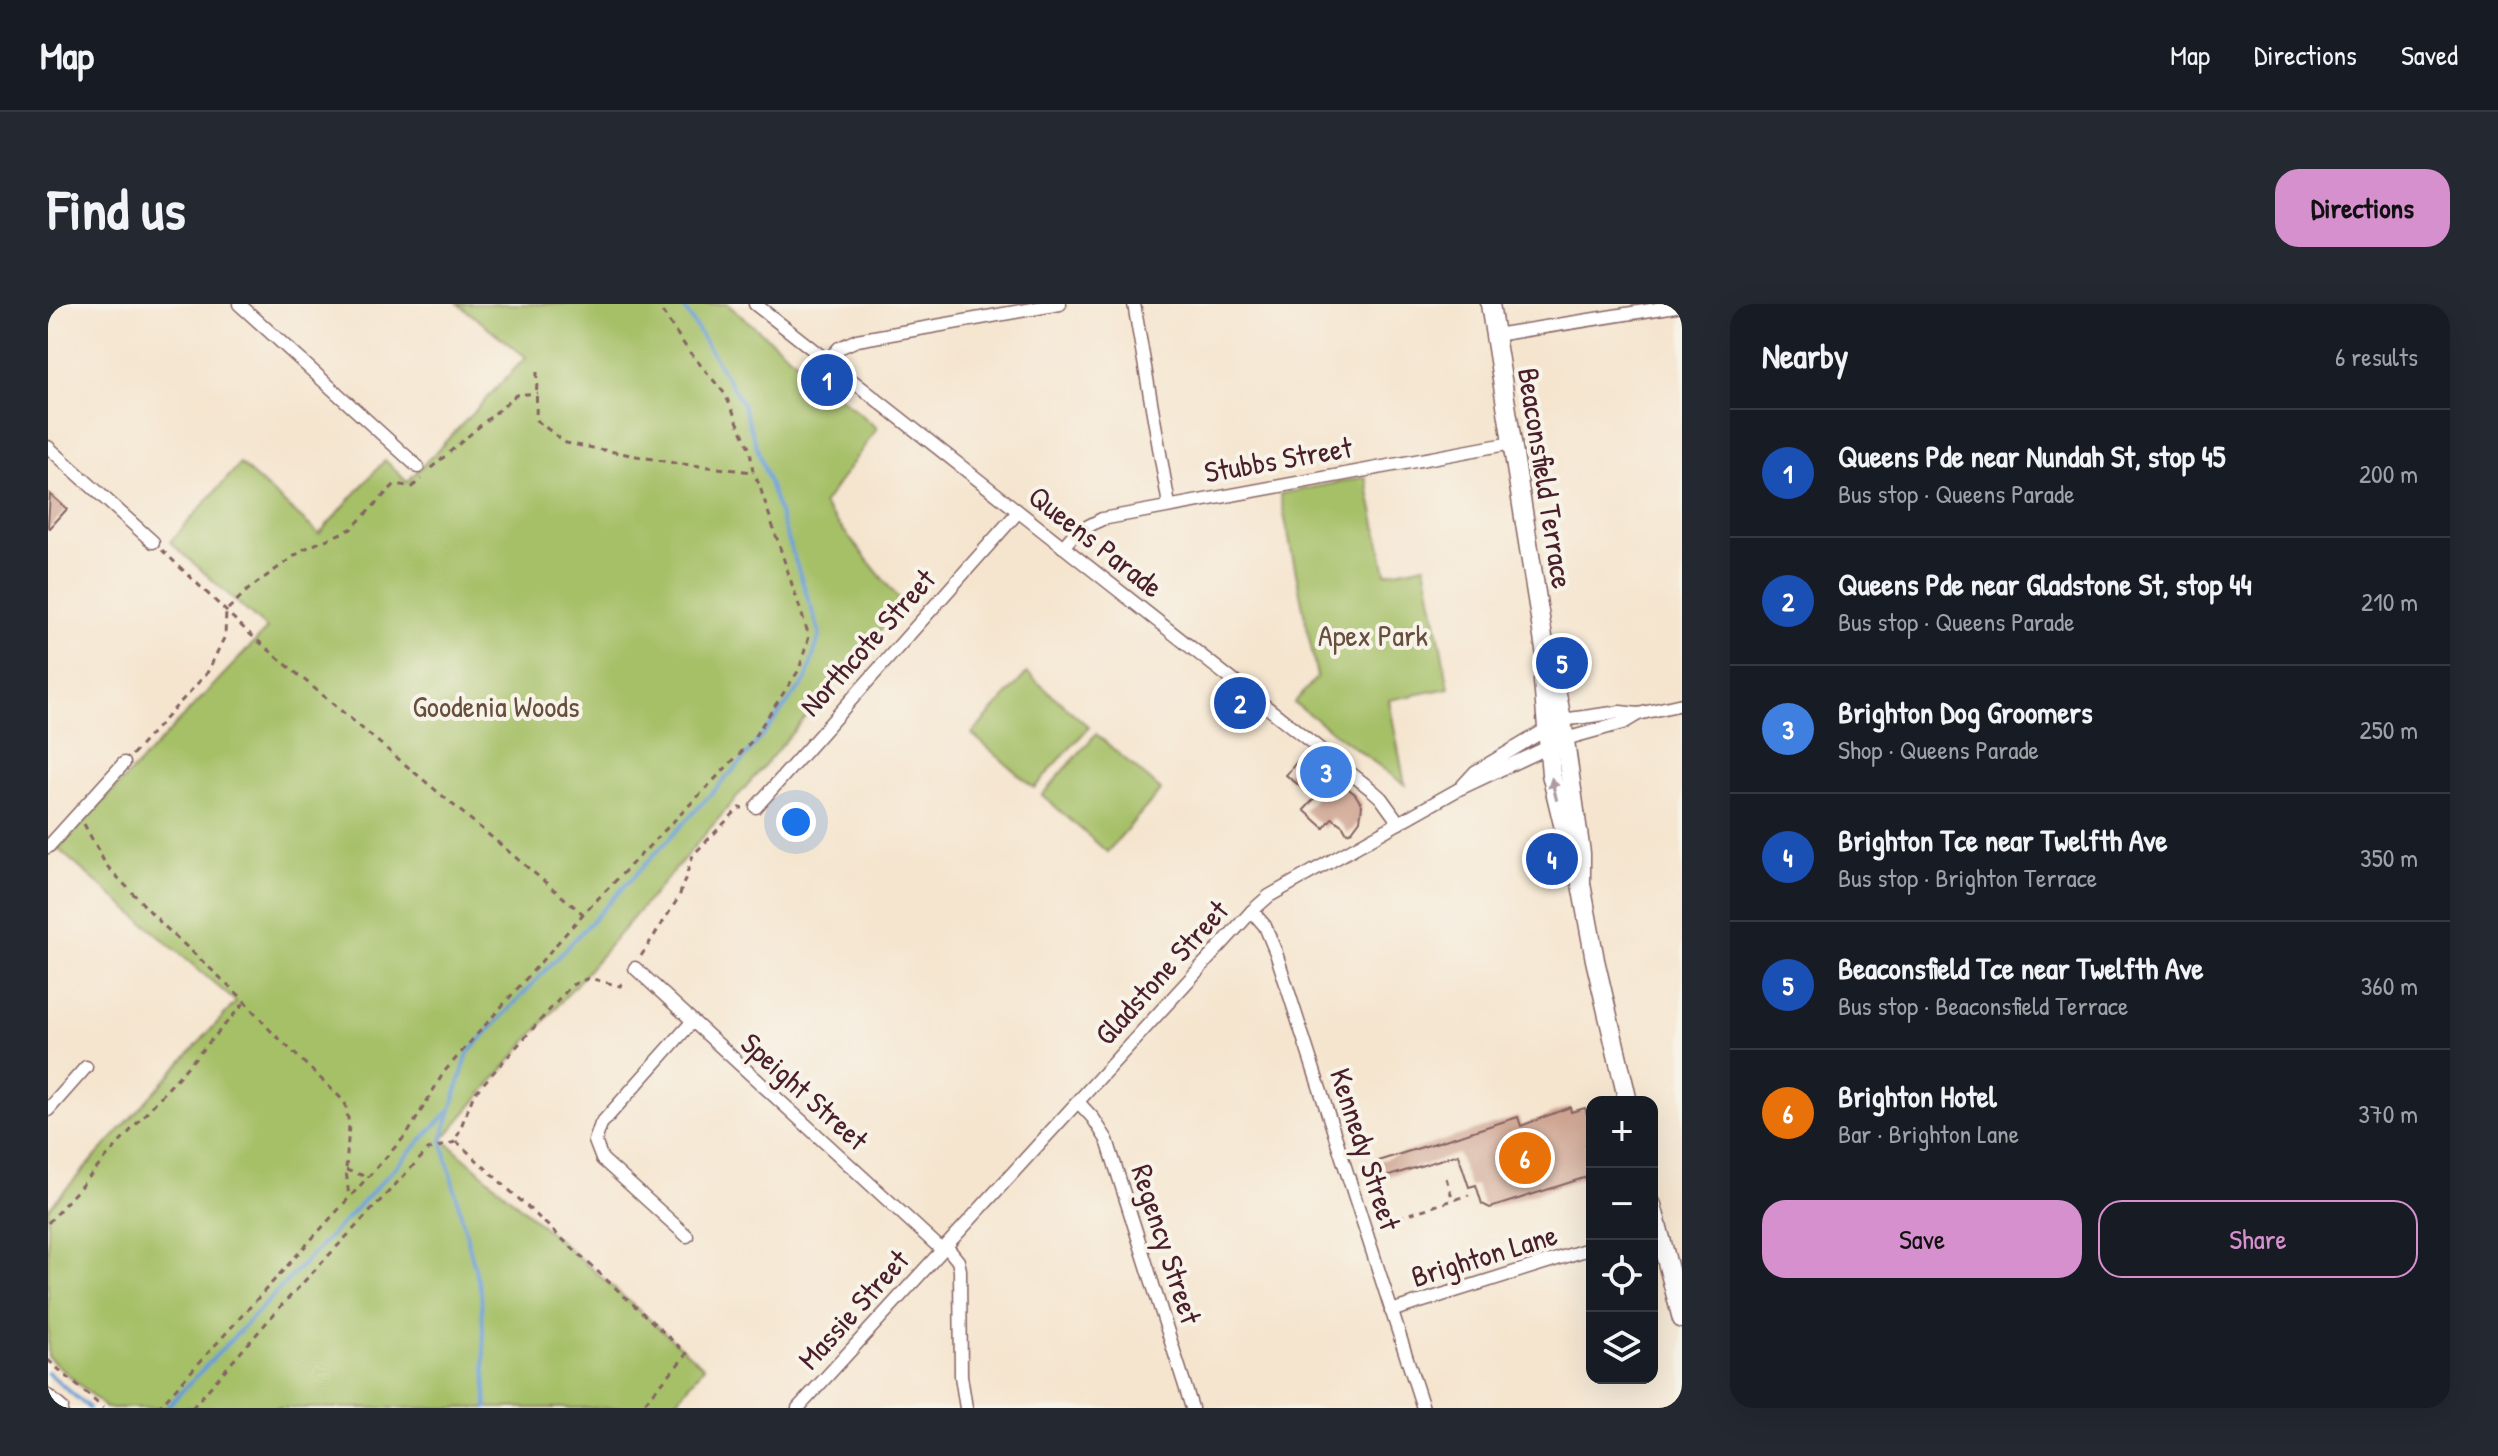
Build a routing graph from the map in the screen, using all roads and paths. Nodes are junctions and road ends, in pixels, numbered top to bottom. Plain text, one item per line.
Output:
1 (239, 304) edge
2 (657, 304) edge
3 (755, 304) edge
4 (1060, 304) edge
5 (1134, 304) edge
6 (1490, 304) edge
7 (1682, 305) edge
8 (1495, 335) junction
9 (827, 361) junction
10 (537, 372) dead end
11 (537, 393) junction
12 (1512, 443) junction
13 (48, 447) edge
14 (418, 467) dead end
15 (753, 472) junction
16 (1169, 505) junction
17 (1018, 512) junction
18 (153, 542) joint
19 (1063, 547) junction
20 (226, 611) junction
21 (1680, 704) edge
22 (1638, 714) junction
23 (1682, 718) edge
24 (1554, 724) junction
25 (1556, 743) junction
26 (124, 763) joint
27 (1459, 789) junction
28 (756, 807) joint
29 (78, 813) junction
30 (1399, 823) junction
31 (48, 847) edge
32 (1252, 911) junction
33 (583, 914) junction
34 (635, 968) junction
35 (245, 1002) junction
36 (692, 1022) junction
37 (86, 1067) dead end
38 (1627, 1096) edge
39 (1079, 1103) junction
40 (48, 1110) edge
41 (456, 1141) junction
42 (346, 1170) junction
43 (368, 1177) junction
44 (1446, 1178) dead end
45 (1469, 1195) dead end
46 (349, 1198) junction
47 (1453, 1200) junction
48 (1387, 1221) dead end
49 (48, 1223) edge
50 (687, 1236) dead end
51 (1658, 1238) edge
52 (944, 1248) junction
53 (1586, 1250) edge
54 (1391, 1311) junction
55 (1682, 1319) edge
56 (48, 1360) edge
57 (48, 1396) edge
58 (62, 1408) edge
59 (103, 1408) edge
60 (158, 1408) edge
61 (192, 1408) edge
62 (640, 1408) edge
63 (798, 1408) edge
64 (966, 1408) edge
65 (1192, 1408) edge
66 (1423, 1408) edge

1 - 14 street
2 - 15 path
3 - 9 street, Queens Parade
4 - 9 street
5 - 16 street
6 - 8 main road, Beaconsfield Terrace
7 - 8 street
8 - 12 main road, Beaconsfield Terrace
9 - 17 street, Queens Parade
10 - 11 path
11 - 15 path
11 - 20 path
12 - 16 street, Stubbs Street
12 - 24 main road, Beaconsfield Terrace
13 - 18 street
15 - 33 path
16 - 19 street, Stubbs Street
17 - 19 street, Queens Parade
17 - 28 street, Northcote Street
18 - 20 path
19 - 30 street, Queens Parade
20 - 26 path
20 - 33 path
21 - 22 street
21 - 23 street
22 - 24 street
22 - 25 street, Gladstone Street
24 - 25 main road, Beaconsfield Terrace
24 - 27 street, Gladstone Street
25 - 27 street, Gladstone Street
25 - 38 main road, Beaconsfield Terrace
26 - 29 street
27 - 30 street, Gladstone Street
28 - 34 path
29 - 31 street
29 - 35 path
30 - 32 street, Gladstone Street
32 - 39 street, Gladstone Street
32 - 54 street, Kennedy Street
33 - 43 path
34 - 36 street, Speight Street
34 - 41 path
35 - 42 path
35 - 49 path
36 - 50 street
36 - 52 street, Speight Street
37 - 40 street
39 - 52 street, Gladstone Street
39 - 65 street, Regency Street
41 - 61 path
41 - 62 path
42 - 43 path
42 - 46 path
43 - 46 path
44 - 47 path
45 - 47 path
46 - 60 path
47 - 48 path
51 - 55 main road
52 - 63 street, Massie Street
52 - 64 street
53 - 54 street, Brighton Lane
54 - 66 street, Kennedy Street
56 - 59 path
57 - 58 street

